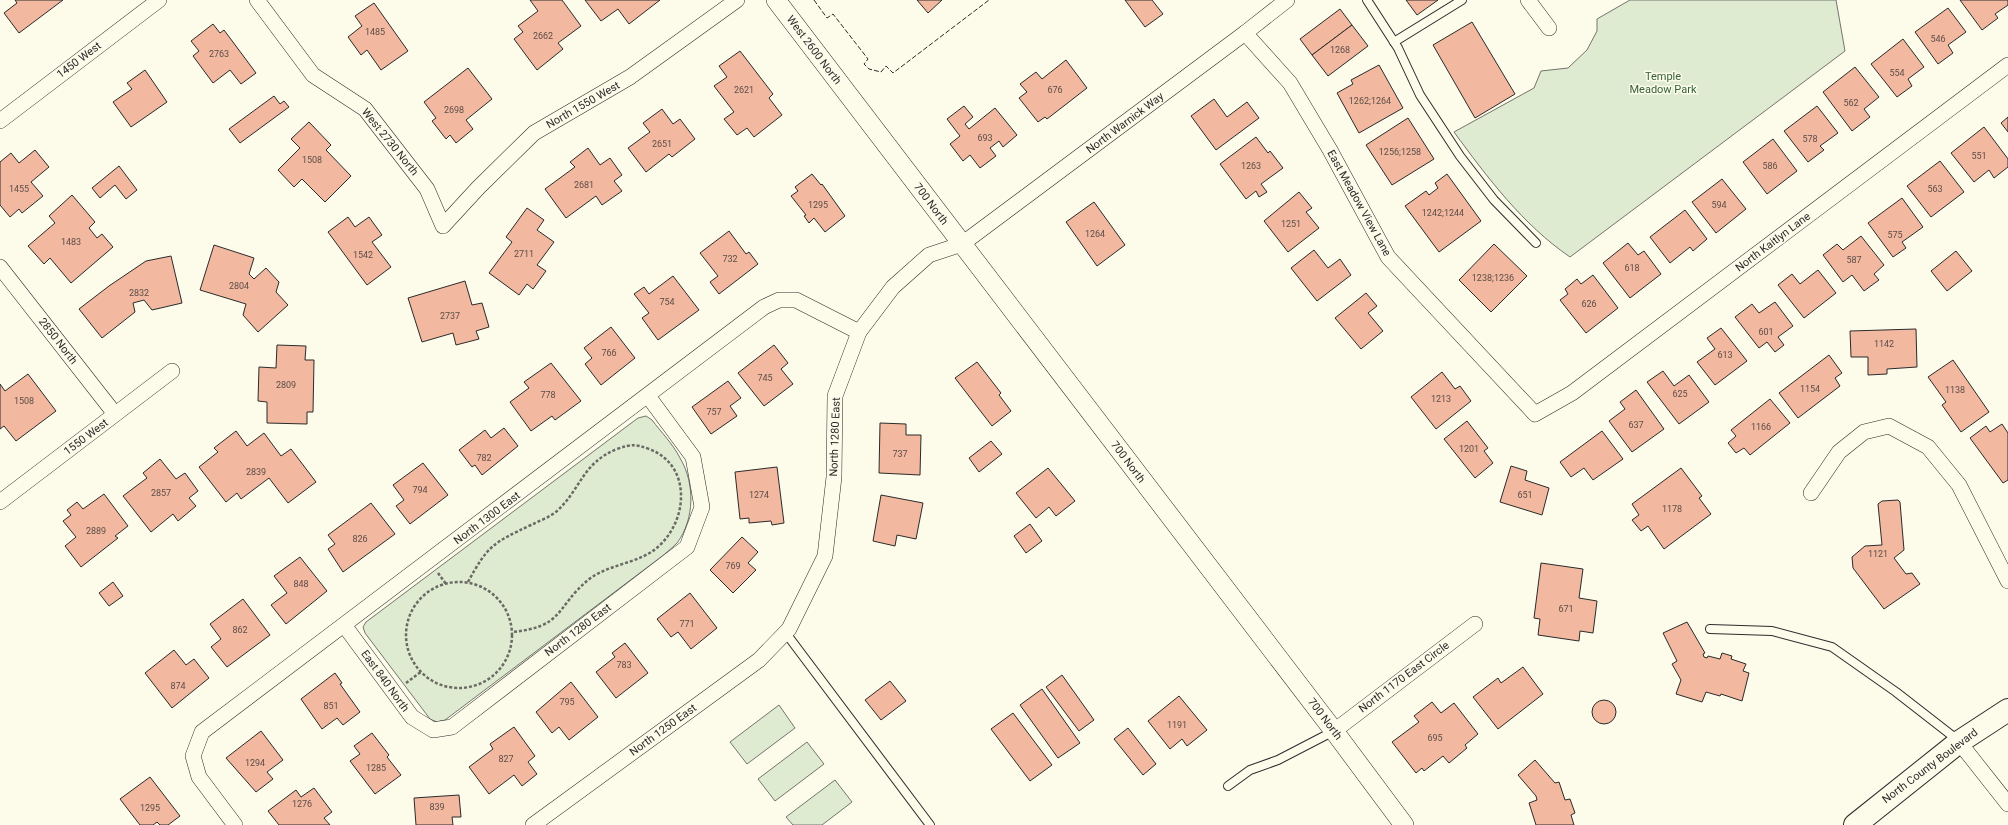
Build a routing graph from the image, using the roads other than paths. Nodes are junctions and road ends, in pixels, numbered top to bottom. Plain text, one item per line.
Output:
1 (159, 0) edge
2 (257, 0) edge
3 (737, 0) edge
4 (776, 0) edge
5 (1288, 0) edge
6 (1367, 0) edge
7 (1462, 0) edge
8 (1528, 0) edge
9 (1549, 28) dead end
10 (1245, 34) junction
11 (1394, 42) junction
12 (2008, 65) edge
13 (851, 99) joint
14 (0, 121) edge
15 (443, 226) joint
16 (1536, 243) dead end
17 (962, 244) junction
18 (0, 267) edge
19 (859, 332) junction
20 (172, 371) dead end
21 (648, 396) junction
22 (115, 414) junction
23 (1535, 414) joint
24 (1811, 492) dead end
25 (0, 502) edge
26 (2008, 581) edge
27 (344, 624) junction
28 (1475, 624) dead end
29 (1710, 629) dead end
30 (787, 631) junction
31 (2008, 710) edge
32 (433, 730) joint
33 (1334, 731) junction
34 (1959, 742) junction
35 (1228, 786) dead end
36 (2008, 804) edge
37 (235, 825) edge
38 (533, 825) edge
39 (930, 825) edge
40 (1404, 825) edge
41 (1855, 825) edge

1 - 14 street, 1450 West
2 - 15 street, West 2730 North
3 - 15 street, North 1550 West
4 - 13 street, West 2600 North
5 - 10 street, North Warnick Way
6 - 11 lane
7 - 11 lane
8 - 9 street
10 - 17 street, North Warnick Way
10 - 23 street, East Meadow View Lane
11 - 16 lane
12 - 23 street, North Kaitlyn Lane
13 - 17 street, 700 North
17 - 19 street, North 1280 East
17 - 33 street, 700 North
18 - 22 street, 2850 North
19 - 21 street, North 1300 East
19 - 30 street, North 1280 East
20 - 22 street, 1550 West
21 - 27 street, North 1300 East
21 - 32 street, North 1280 East
22 - 25 street, 1550 West
24 - 26 street
27 - 32 street, East 840 North
27 - 37 street, North 1300 East
28 - 33 street, North 1170 East Circle
29 - 34 lane
30 - 38 street, North 1250 East
30 - 39 lane
31 - 34 main road, North County Boulevard
33 - 35 lane
33 - 40 street, 700 North
34 - 36 street
34 - 41 main road, North County Boulevard

